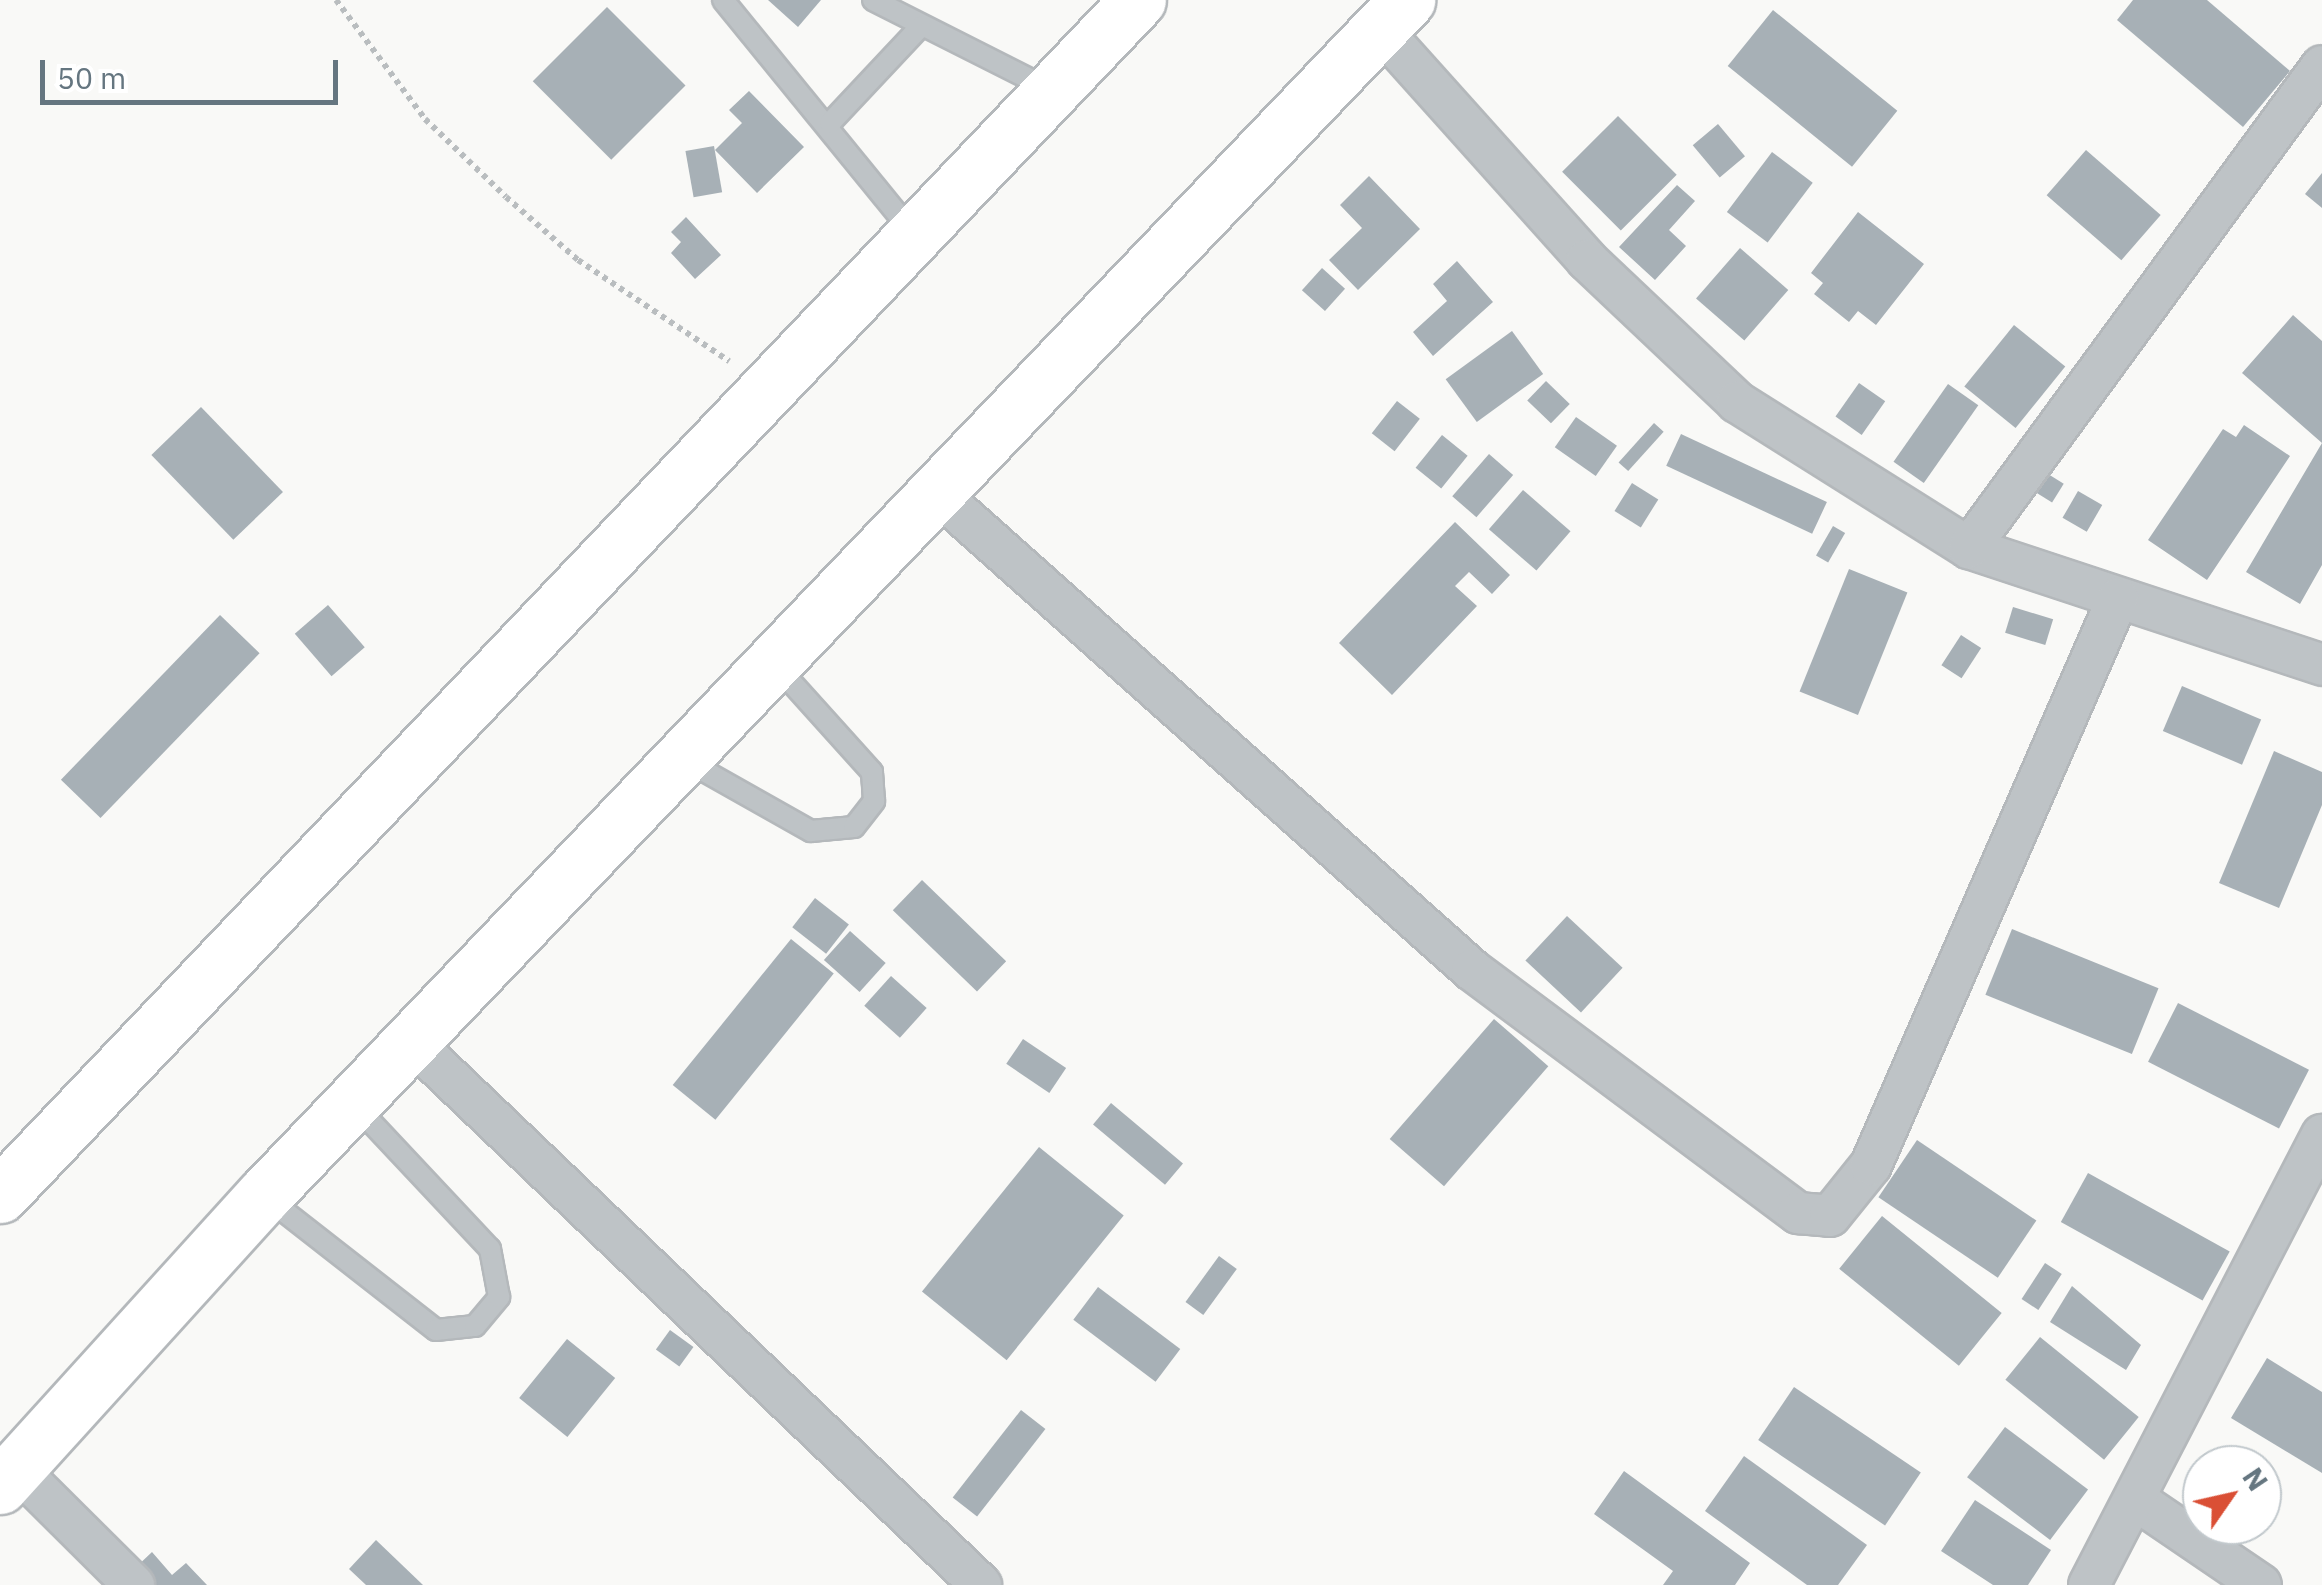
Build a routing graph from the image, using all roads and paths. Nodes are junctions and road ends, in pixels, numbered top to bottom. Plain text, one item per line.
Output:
1 (336, 0) edge
2 (723, 0) edge
3 (873, 0) edge
4 (1138, 0) edge
5 (1394, 14) edge
6 (920, 27) junction
7 (2322, 66) edge
8 (1053, 92) junction
9 (830, 122) junction
10 (917, 238) junction
11 (774, 391) junction
12 (938, 494) junction
13 (1969, 548) junction
14 (2118, 598) junction
15 (774, 663) junction
16 (2322, 666) edge
17 (681, 758) junction
18 (411, 1042) junction
19 (353, 1103) junction
20 (2322, 1136) edge
21 (0, 1195) edge
22 (264, 1195) junction
23 (8, 1477) edge
24 (2136, 1500) junction
25 (134, 1585) edge
26 (981, 1585) edge
27 (2089, 1585) edge
28 (2261, 1585) edge

1 - 11 path
2 - 9 lane
3 - 6 lane
4 - 8 highway
5 - 12 highway
5 - 13 street
6 - 8 lane
6 - 9 lane
7 - 13 street
8 - 10 highway
9 - 10 lane
10 - 11 highway
11 - 21 highway
12 - 14 street
12 - 15 highway
13 - 14 street
14 - 16 street
15 - 17 highway
15 - 17 lane
17 - 18 highway
18 - 19 highway
18 - 26 street
19 - 22 highway
19 - 22 lane
20 - 24 street
22 - 23 highway
23 - 25 street
24 - 27 street
24 - 28 street

